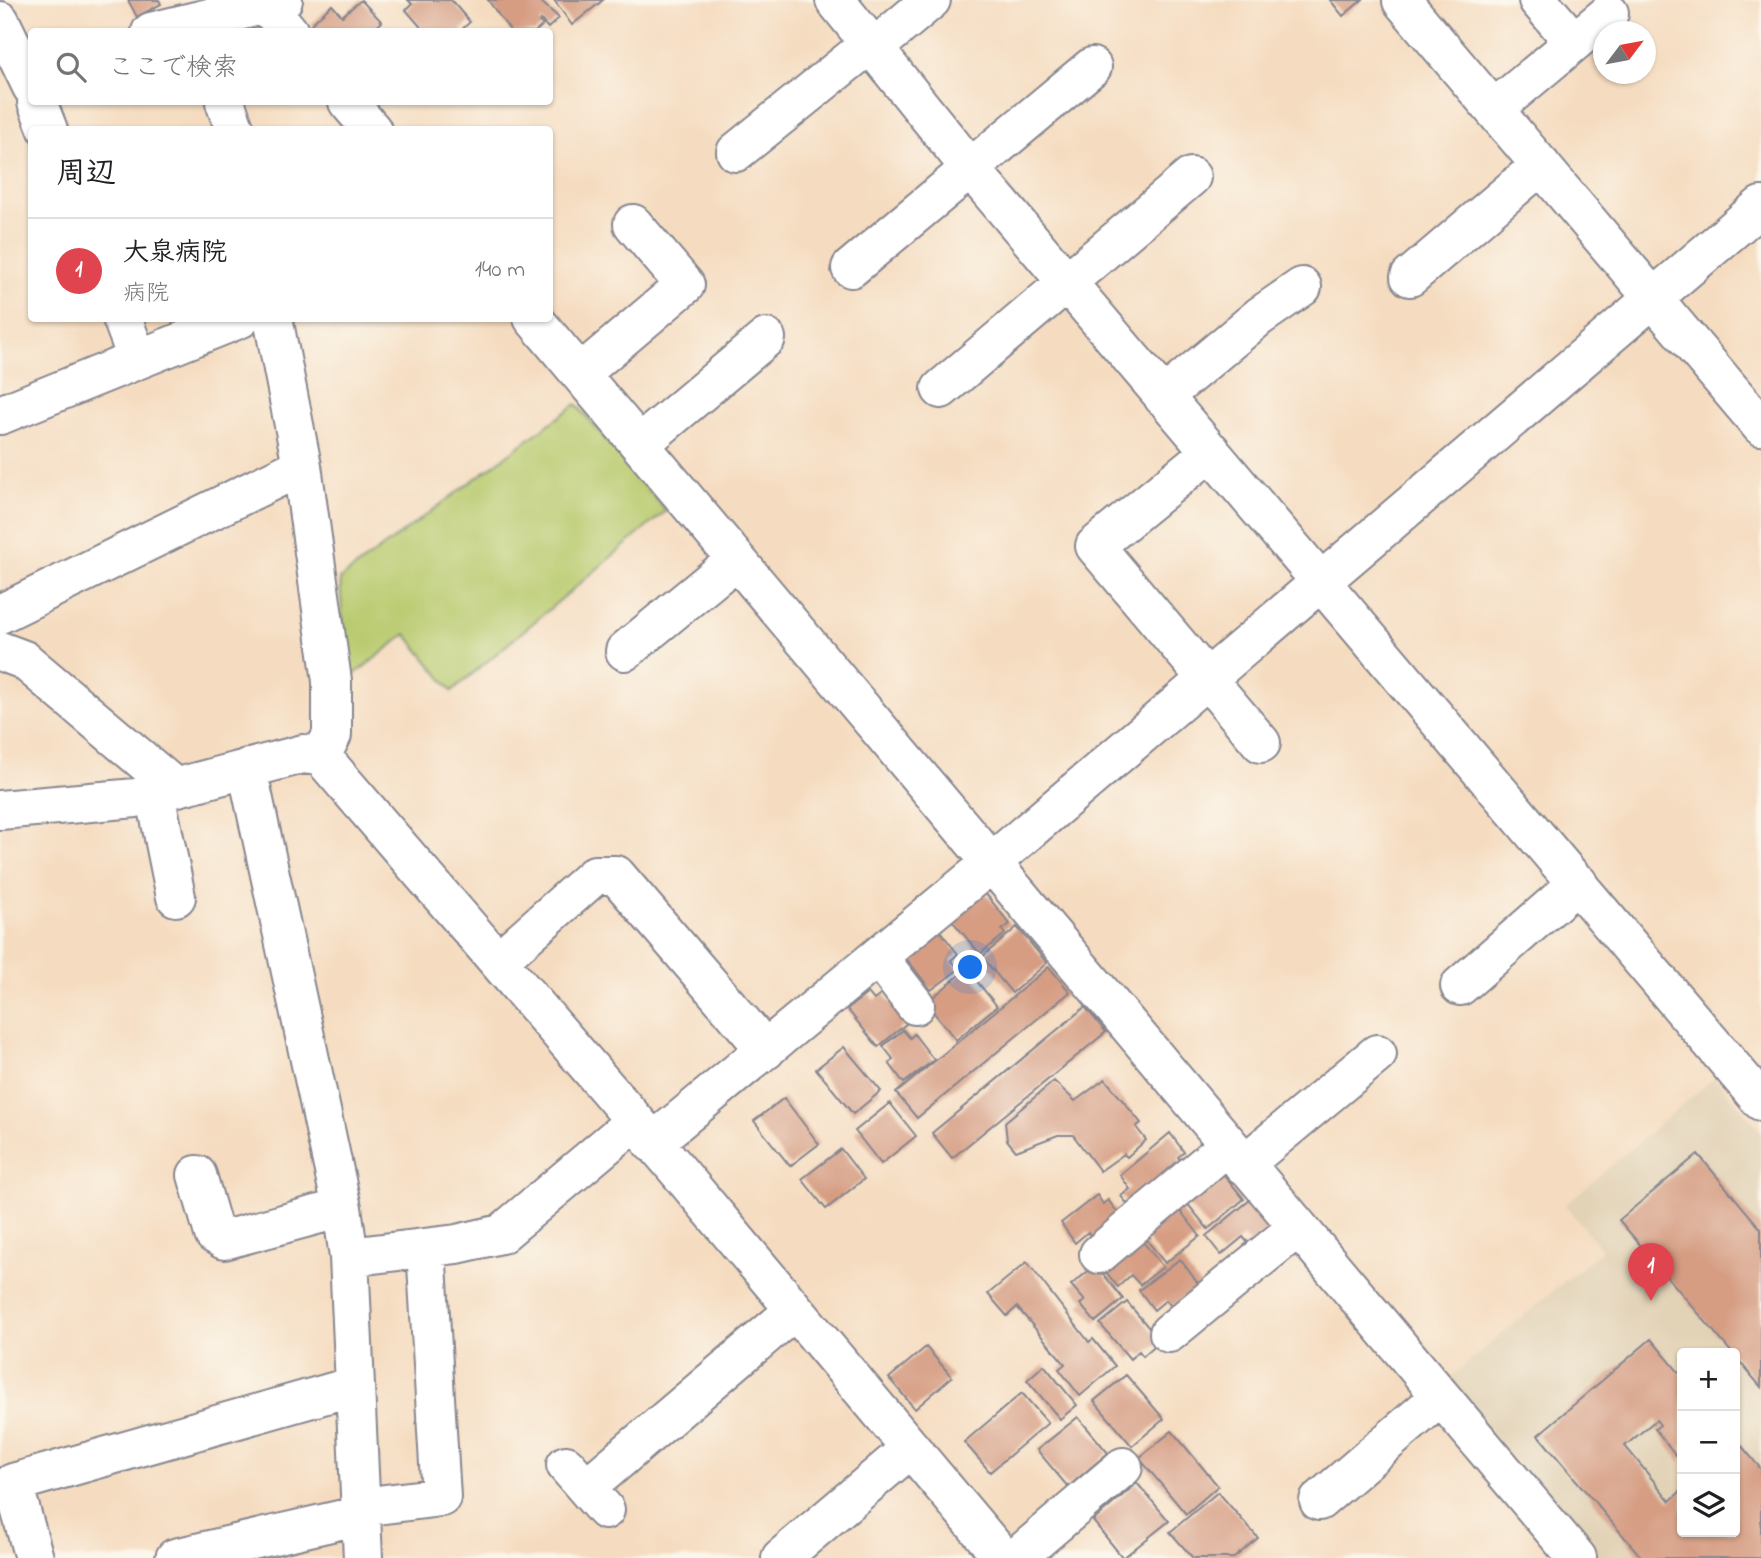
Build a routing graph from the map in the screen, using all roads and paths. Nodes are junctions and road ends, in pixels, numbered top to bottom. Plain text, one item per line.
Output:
1 (835, 0) edge
2 (931, 0) edge
3 (1538, 0) edge
4 (1402, 1) edge
5 (279, 12) edge
6 (1609, 13) dead end
7 (196, 17) edge
8 (0, 22) edge
9 (163, 28) edge
10 (1574, 42) junction
11 (872, 46) junction
12 (1092, 67) dead end
13 (25, 80) edge
14 (36, 105) edge
15 (226, 105) edge
16 (351, 105) edge
17 (1494, 109) junction
18 (46, 126) edge
19 (234, 126) edge
20 (369, 126) edge
21 (736, 152) dead end
22 (1541, 165) junction
23 (970, 168) junction
24 (1191, 177) dead end
25 (1761, 206) edge
26 (634, 225) dead end
27 (851, 268) dead end
28 (1410, 277) dead end
29 (1069, 282) junction
30 (1302, 287) dead end
31 (1653, 297) junction
32 (124, 322) edge
33 (231, 322) edge
34 (274, 322) edge
35 (536, 322) edge
36 (766, 338) dead end
37 (137, 358) junction
38 (580, 374) junction
39 (941, 389) dead end
40 (1163, 397) junction
41 (0, 415) edge
42 (1761, 426) edge
43 (640, 444) junction
44 (1211, 452) junction
45 (302, 466) junction
46 (736, 561) junction
47 (1323, 583) junction
48 (0, 614) edge
49 (0, 651) edge
50 (625, 651) dead end
51 (1209, 680) junction
52 (1261, 743) dead end
53 (321, 756) junction
54 (247, 768) junction
55 (164, 789) junction
56 (0, 810) edge
57 (990, 864) junction
58 (1578, 883) junction
59 (176, 897) dead end
60 (878, 957) junction
61 (498, 961) junction
62 (1460, 986) dead end
63 (915, 1005) dead end
64 (766, 1050) junction
65 (1377, 1054) dead end
66 (1761, 1101) edge
67 (643, 1133) junction
68 (1235, 1156) junction
69 (197, 1175) dead end
70 (342, 1208) junction
71 (1297, 1228) junction
72 (426, 1248) junction
73 (1099, 1254) dead end
74 (349, 1257) junction
75 (795, 1310) junction
76 (1169, 1333) dead end
77 (354, 1385) junction
78 (1440, 1397) junction
79 (911, 1448) junction
80 (1123, 1467) dead end
81 (585, 1487) dead end
82 (1319, 1501) dead end
83 (361, 1511) junction
84 (34, 1558) edge
85 (175, 1558) edge
86 (363, 1558) edge
87 (780, 1558) edge
88 (1003, 1558) edge
89 (1016, 1558) edge
90 (1577, 1558) edge

1 - 11 street
2 - 11 street
3 - 10 street
4 - 17 street
5 - 7 street
6 - 10 street
7 - 9 street
8 - 13 street
10 - 17 street
11 - 21 street
11 - 23 street
12 - 23 street
14 - 18 street
15 - 19 street
16 - 20 street
17 - 22 street
22 - 28 street
22 - 31 street
23 - 27 street
23 - 29 street
24 - 29 street
25 - 31 street
26 - 38 street
29 - 39 street
29 - 40 street
30 - 40 street
31 - 42 street
31 - 47 street
32 - 37 street
33 - 37 street
34 - 45 street
35 - 38 street
36 - 43 street
37 - 41 street
38 - 43 street
40 - 44 street
43 - 46 street
44 - 47 street
44 - 51 street
45 - 48 street
45 - 53 street
46 - 50 street
46 - 57 street
47 - 51 street
47 - 58 street
49 - 55 street
51 - 52 street
51 - 57 street
53 - 54 street
53 - 61 street
54 - 55 street
54 - 70 street
55 - 56 street
55 - 59 street
57 - 60 street
57 - 68 street
58 - 62 street
58 - 66 street
60 - 63 street
60 - 64 street
61 - 64 street
61 - 67 street
64 - 67 street
65 - 68 street
67 - 72 street
67 - 75 street
68 - 71 street
68 - 73 street
69 - 70 street
70 - 74 street
71 - 76 street
71 - 78 street
72 - 74 street
72 - 83 street
74 - 77 street
75 - 79 street
75 - 81 street
77 - 83 street
77 - 84 street
78 - 82 street
78 - 90 street
79 - 87 street
79 - 88 street
80 - 89 street
83 - 85 street
83 - 86 street

